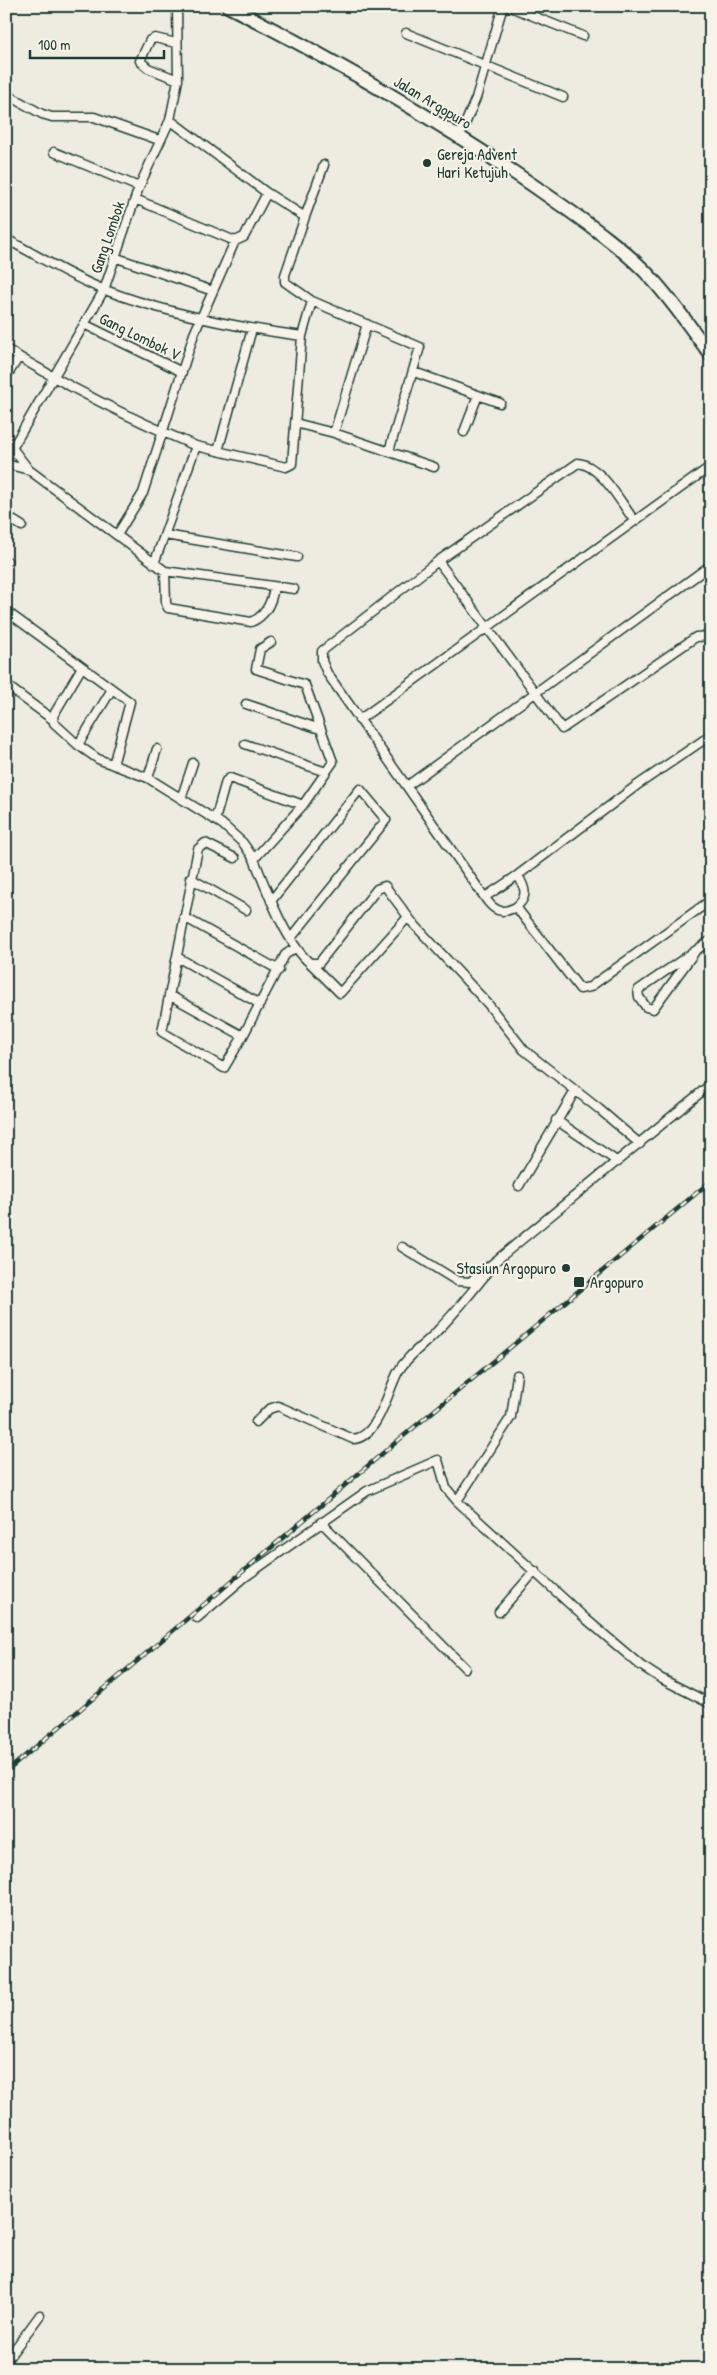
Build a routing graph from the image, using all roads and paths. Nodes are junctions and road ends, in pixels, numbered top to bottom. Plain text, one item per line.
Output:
1 (177, 6) edge
2 (228, 6) edge
3 (503, 6) edge
4 (508, 6) edge
5 (406, 33) dead end
6 (583, 36) dead end
7 (176, 43) junction
8 (486, 65) junction
9 (178, 80) junction
10 (6, 94) edge
11 (562, 97) dead end
12 (170, 120) junction
13 (460, 136) junction
14 (159, 140) junction
15 (54, 152) dead end
16 (324, 165) dead end
17 (139, 187) junction
18 (267, 193) junction
19 (135, 199) junction
20 (305, 217) junction
21 (6, 239) edge
22 (235, 241) junction
23 (114, 257) junction
24 (104, 290) junction
25 (213, 291) junction
26 (312, 301) junction
27 (201, 319) junction
28 (367, 324) junction
29 (86, 325) junction
30 (252, 329) junction
31 (302, 336) junction
32 (6, 349) edge
33 (711, 355) edge
34 (19, 357) junction
35 (182, 372) junction
36 (414, 372) junction
37 (6, 377) edge
38 (55, 377) junction
39 (478, 395) junction
40 (500, 403) dead end
41 (295, 423) junction
42 (464, 432) dead end
43 (164, 433) junction
44 (334, 433) junction
45 (196, 446) junction
46 (13, 449) junction
47 (390, 451) junction
48 (218, 452) junction
49 (6, 459) edge
50 (6, 464) edge
51 (711, 466) edge
52 (434, 467) dead end
53 (29, 470) junction
54 (6, 516) edge
55 (634, 520) junction
56 (22, 526) dead end
57 (118, 535) junction
58 (165, 535) junction
59 (297, 557) dead end
60 (438, 561) junction
61 (154, 564) junction
62 (711, 565) edge
63 (165, 571) junction
64 (274, 586) junction
65 (294, 589) dead end
66 (6, 610) edge
67 (487, 628) junction
68 (711, 636) edge
69 (271, 642) dead end
70 (82, 667) junction
71 (6, 685) edge
72 (112, 689) junction
73 (534, 693) junction
74 (246, 704) dead end
75 (52, 719) junction
76 (359, 720) junction
77 (320, 729) junction
78 (711, 735) edge
79 (245, 744) dead end
80 (78, 745) junction
81 (157, 749) dead end
82 (193, 763) dead end
83 (113, 765) junction
84 (326, 772) junction
85 (148, 778) junction
86 (407, 786) junction
87 (181, 799) junction
88 (303, 805) junction
89 (215, 820) junction
90 (235, 858) dead end
91 (254, 860) junction
92 (518, 875) junction
93 (190, 878) junction
94 (485, 897) junction
95 (711, 900) edge
96 (271, 902) junction
97 (516, 907) junction
98 (246, 910) dead end
99 (184, 917) junction
100 (408, 917) junction
101 (291, 938) junction
102 (711, 940) edge
103 (296, 947) junction
104 (694, 952) junction
105 (177, 957) junction
106 (310, 963) junction
107 (279, 970) junction
108 (169, 995) junction
109 (260, 1004) junction
110 (243, 1036) junction
111 (711, 1084) edge
112 (575, 1091) junction
113 (556, 1120) junction
114 (640, 1144) junction
115 (618, 1162) junction
116 (519, 1186) dead end
117 (402, 1246) dead end
118 (499, 1258) junction
119 (517, 1375) dead end
120 (256, 1422) dead end
121 (457, 1501) junction
122 (321, 1522) junction
123 (535, 1571) junction
124 (499, 1612) dead end
125 (197, 1618) dead end
126 (465, 1668) dead end
127 (711, 1704) edge
128 (40, 2315) dead end
129 (6, 2361) edge

1 - 7 street, Gang Lombok
2 - 13 highway, Jalan Argopuro
3 - 8 street
4 - 6 street
5 - 8 street
7 - 9 street, Gang Lombok
7 - 9 street
8 - 11 street
8 - 13 street
9 - 12 street, Gang Lombok
10 - 14 street
12 - 14 street, Gang Lombok
12 - 18 street
13 - 33 highway, Jalan Argopuro
14 - 17 street, Gang Lombok
15 - 17 street
16 - 20 street
17 - 19 street, Gang Lombok
18 - 20 street
18 - 22 street
19 - 22 street
19 - 23 street, Gang Lombok
20 - 26 street
21 - 24 street
22 - 25 street
23 - 24 street, Gang Lombok
23 - 25 street
24 - 27 street
24 - 29 street, Gang Lombok
25 - 27 street
26 - 28 street
26 - 31 street
27 - 30 street
27 - 35 street
28 - 36 street
28 - 44 street
29 - 35 street, Gang Lombok V
29 - 38 street, Gang Lombok
30 - 31 street
30 - 48 street
31 - 41 street
32 - 34 street
34 - 37 street
34 - 38 street
35 - 43 street
36 - 39 street
36 - 47 street
38 - 43 street
38 - 46 street, Gang Lombok
39 - 40 street
39 - 42 street
41 - 44 street
41 - 48 street
43 - 45 street
43 - 57 street
44 - 47 street
45 - 48 street
45 - 58 street
46 - 49 street, Gang Lombok
46 - 53 street
47 - 52 street
50 - 53 street
51 - 55 street
53 - 57 street
54 - 56 street
55 - 60 street
55 - 67 street
57 - 61 street
58 - 59 street
58 - 61 street
60 - 67 street
60 - 76 street
61 - 63 street
62 - 73 street
63 - 64 street
63 - 64 street
64 - 65 street
66 - 70 street
67 - 73 street
67 - 76 street
68 - 73 street
69 - 77 street
70 - 72 street
70 - 75 street
71 - 75 street
72 - 80 street
72 - 83 street
73 - 86 street
74 - 77 street
75 - 80 street
76 - 86 street
77 - 84 street
78 - 92 street
79 - 84 street
80 - 83 street
81 - 85 street
82 - 87 street
83 - 85 street
84 - 88 street
85 - 87 street
86 - 94 street
87 - 89 street
88 - 89 street
88 - 91 street
89 - 91 street
90 - 93 street
91 - 96 street
92 - 94 street
92 - 97 street
93 - 98 street
93 - 99 street
94 - 97 street
95 - 97 street
96 - 101 street
96 - 101 street
99 - 105 street
99 - 107 street
100 - 106 street
100 - 106 street
100 - 112 street
101 - 103 street
102 - 104 street
103 - 106 street
103 - 107 street
104 - 104 street
105 - 108 street
105 - 109 street
107 - 109 street
108 - 110 street
108 - 110 street
109 - 110 street
111 - 114 street
112 - 113 street
112 - 114 street
113 - 115 street
113 - 116 street
114 - 115 street
115 - 118 street
117 - 118 street
118 - 120 street
119 - 121 street
121 - 122 street
121 - 123 street
122 - 125 street
122 - 126 street
123 - 124 street
123 - 127 street
128 - 129 street

